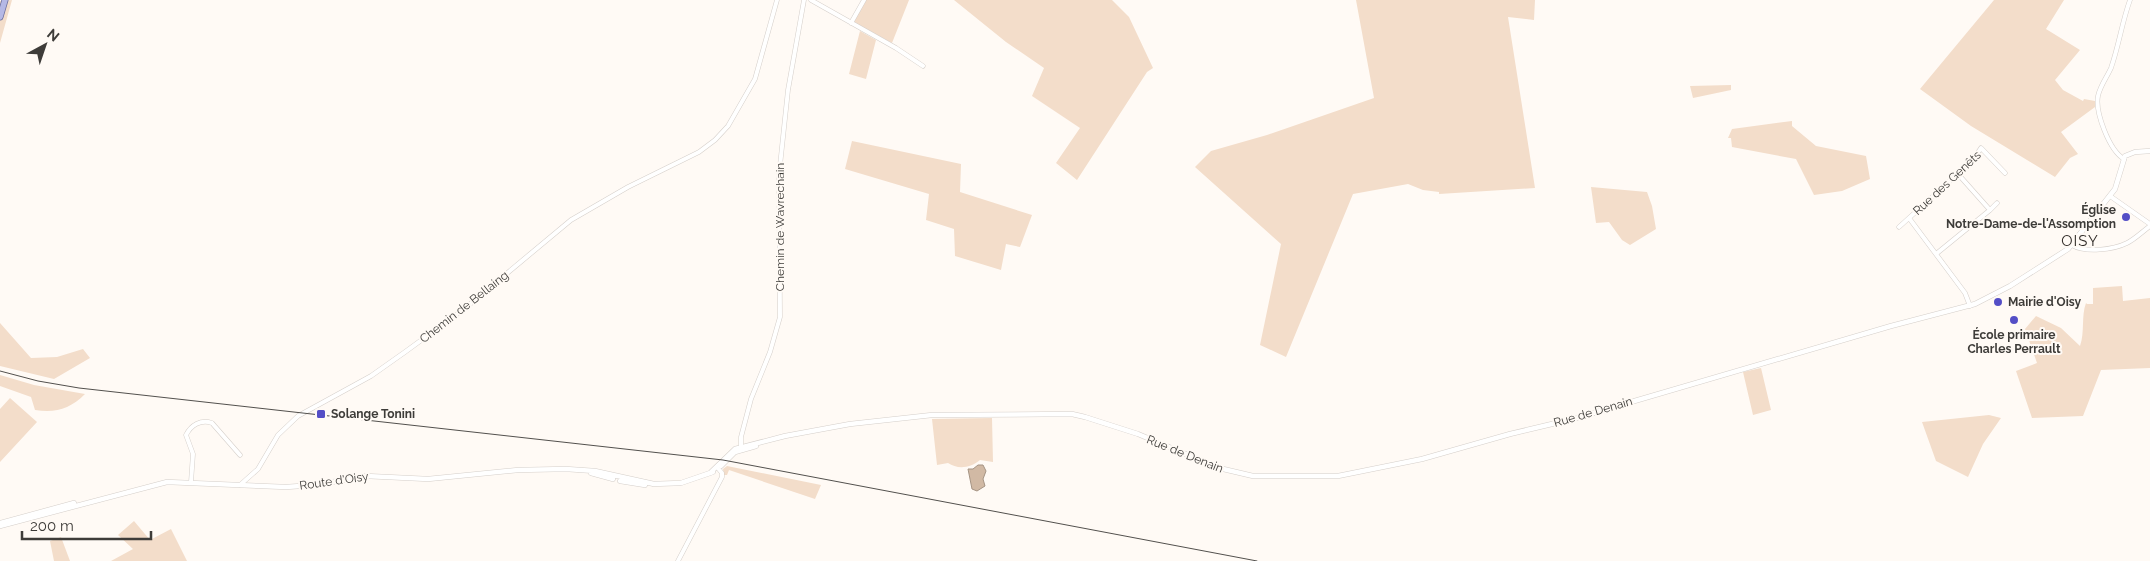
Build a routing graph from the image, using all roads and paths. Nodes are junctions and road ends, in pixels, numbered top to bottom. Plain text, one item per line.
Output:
1 (5, 0) edge
2 (777, 0) edge
3 (804, 0) edge
4 (813, 0) edge
5 (864, 0) edge
6 (2130, 0) edge
7 (0, 16) edge
8 (851, 22) junction
9 (923, 66) dead end
10 (2150, 151) edge
11 (2124, 159) junction
12 (2005, 173) dead end
13 (1958, 174) junction
14 (2110, 196) junction
15 (1997, 203) dead end
16 (1990, 210) junction
17 (1909, 218) junction
18 (2150, 225) edge
19 (1899, 227) dead end
20 (2072, 245) junction
21 (1936, 254) junction
22 (1970, 306) junction
23 (767, 441) joint
24 (741, 449) junction
25 (240, 454) dead end
26 (718, 468) junction
27 (191, 482) junction
28 (240, 485) junction
29 (0, 524) edge
30 (678, 561) edge

1 - 7 main road
2 - 28 street, Chemin de Bellaing
3 - 24 street, Chemin de Wavrechain
4 - 8 street
5 - 8 street
6 - 11 street
8 - 9 street
10 - 11 street
11 - 14 street, Rue de Denain
12 - 13 street, Rue des Genêts
13 - 16 street
13 - 17 street, Rue des Genêts
14 - 18 street
14 - 20 street, Rue de Denain
15 - 16 street
16 - 21 street
17 - 19 street, Rue des Genêts
17 - 21 street, Rue des Genêts
18 - 20 street
20 - 22 street, Rue de Denain
21 - 22 street, Rue des Genêts
22 - 23 street, Rue de Denain
23 - 24 street, Route d'Oisy
24 - 26 street, Route d'Oisy
25 - 27 street
26 - 28 street, Route d'Oisy
26 - 30 street
27 - 28 street, Route d'Oisy
27 - 29 street, Route d'Oisy

